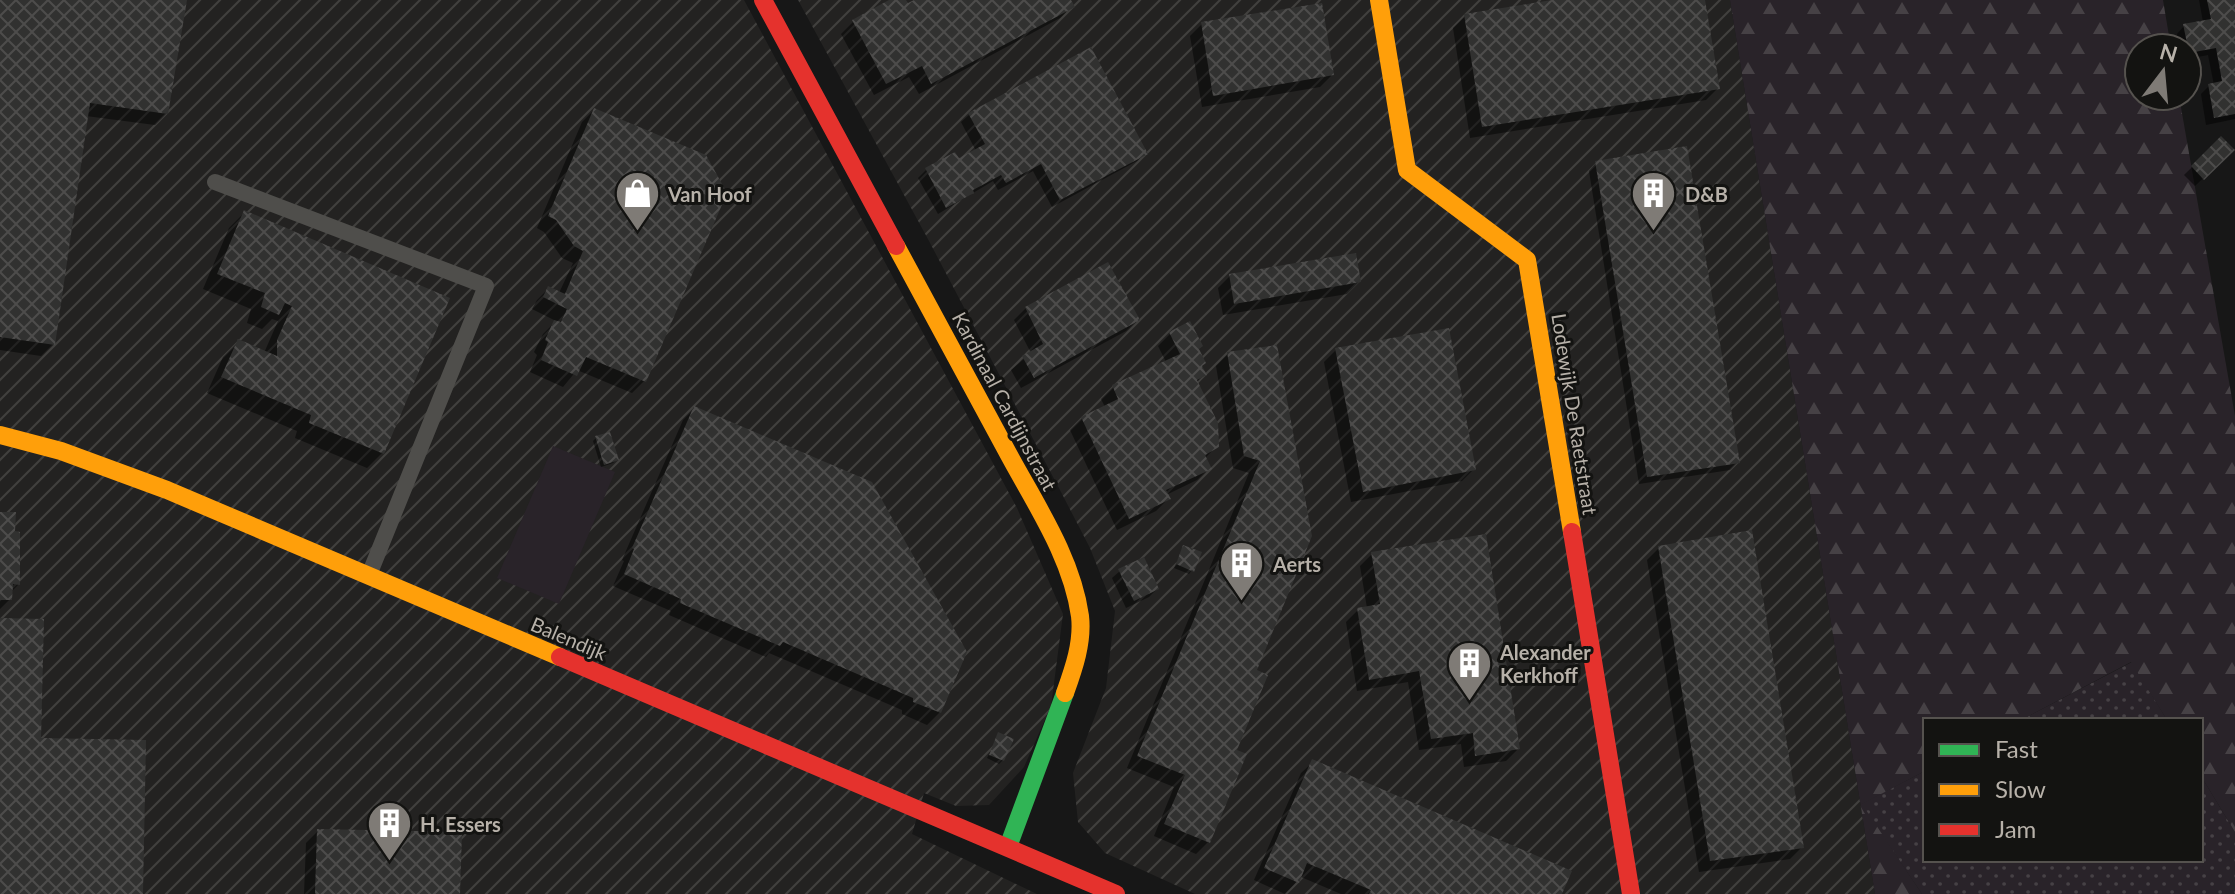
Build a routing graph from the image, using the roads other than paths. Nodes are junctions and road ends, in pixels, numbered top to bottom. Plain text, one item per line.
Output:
1 (763, 0) edge
2 (1379, 0) edge
3 (215, 182) dead end
4 (0, 435) edge
5 (369, 577) junction
6 (1008, 847) junction
7 (1116, 894) edge
8 (1631, 894) edge

1 - 6 street, Kardinaal Cardijnstraat
2 - 8 street, Lodewijk De Raetstraat
3 - 5 lane
4 - 5 street, Balendijk
5 - 6 street, Balendijk
6 - 7 street, Balendijk

